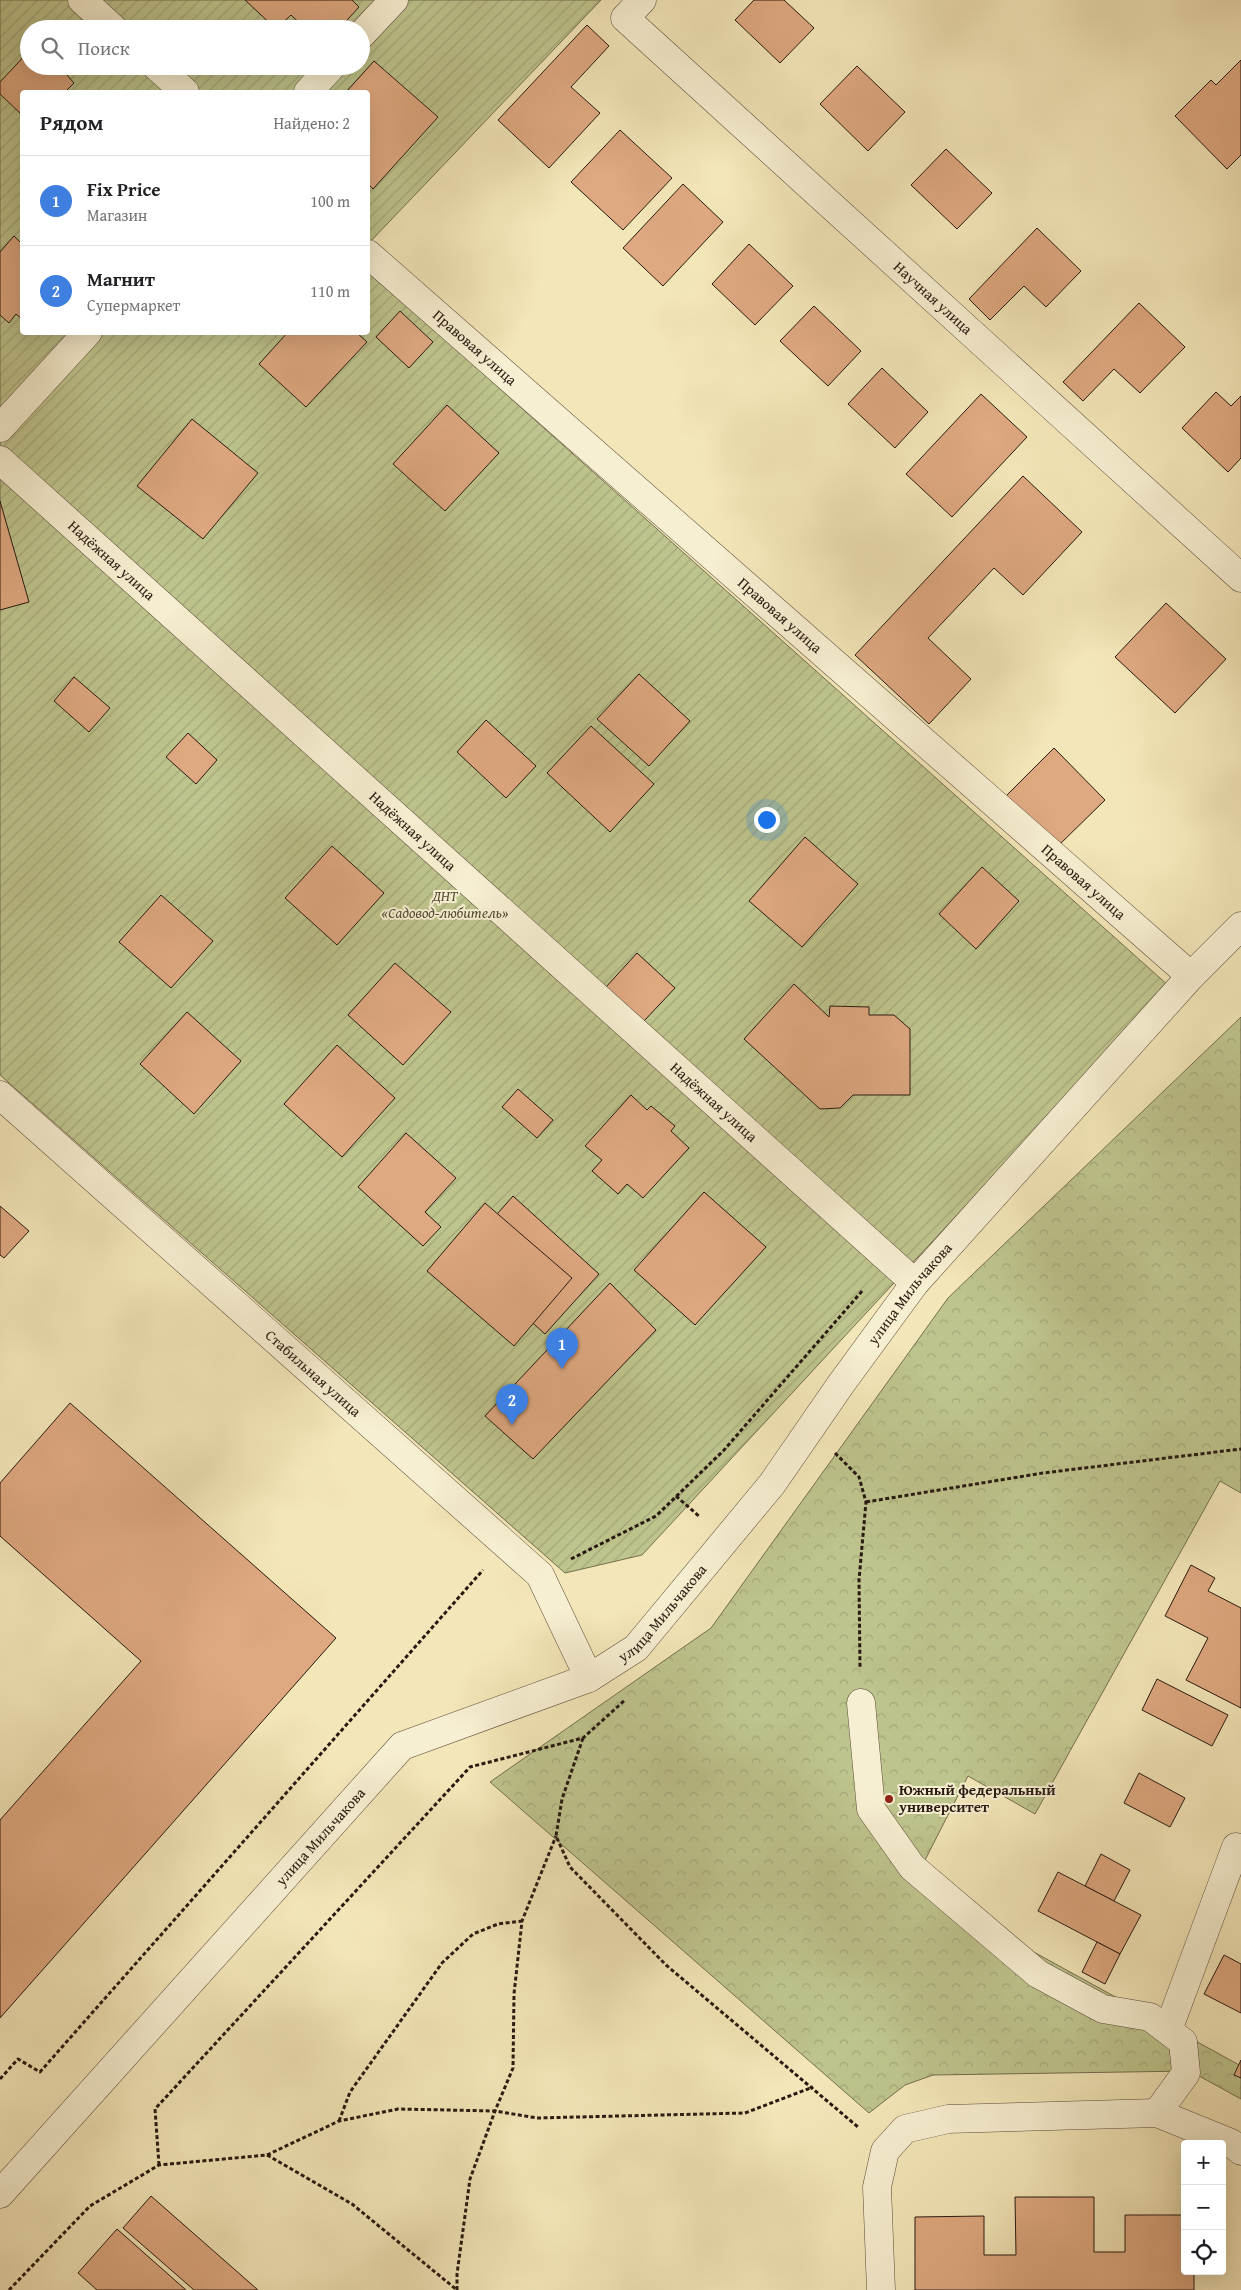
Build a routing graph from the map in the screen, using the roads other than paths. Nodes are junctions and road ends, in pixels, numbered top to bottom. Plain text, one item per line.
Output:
1 (82, 0) edge
2 (394, 0) edge
3 (633, 9) edge
4 (104, 20) edge
5 (370, 25) edge
6 (166, 75) edge
7 (324, 75) edge
8 (183, 90) edge
9 (310, 90) edge
10 (370, 256) edge
11 (85, 335) edge
12 (0, 428) edge
13 (0, 460) edge
14 (1241, 578) edge
15 (1241, 926) edge
16 (1191, 976) junction
17 (0, 1095) edge
18 (915, 1283) junction
19 (589, 1678) junction
20 (861, 1703) road end
21 (1236, 1847) dead end
22 (1168, 2030) junction
23 (1157, 2113) junction
24 (1241, 2151) edge
25 (0, 2194) edge
26 (881, 2290) edge

1 - 4 street
2 - 5 street
3 - 14 street, Научная улица
6 - 8 street
7 - 9 street
10 - 16 street, Правовая улица
11 - 12 street
13 - 18 street, Надёжная улица
15 - 16 street, улица Мильчакова
16 - 18 street, улица Мильчакова
17 - 19 street, Стабильная улица
18 - 19 street, улица Мильчакова
19 - 25 street, улица Мильчакова
20 - 22 street
21 - 22 street
22 - 23 street
23 - 24 street
23 - 26 street

